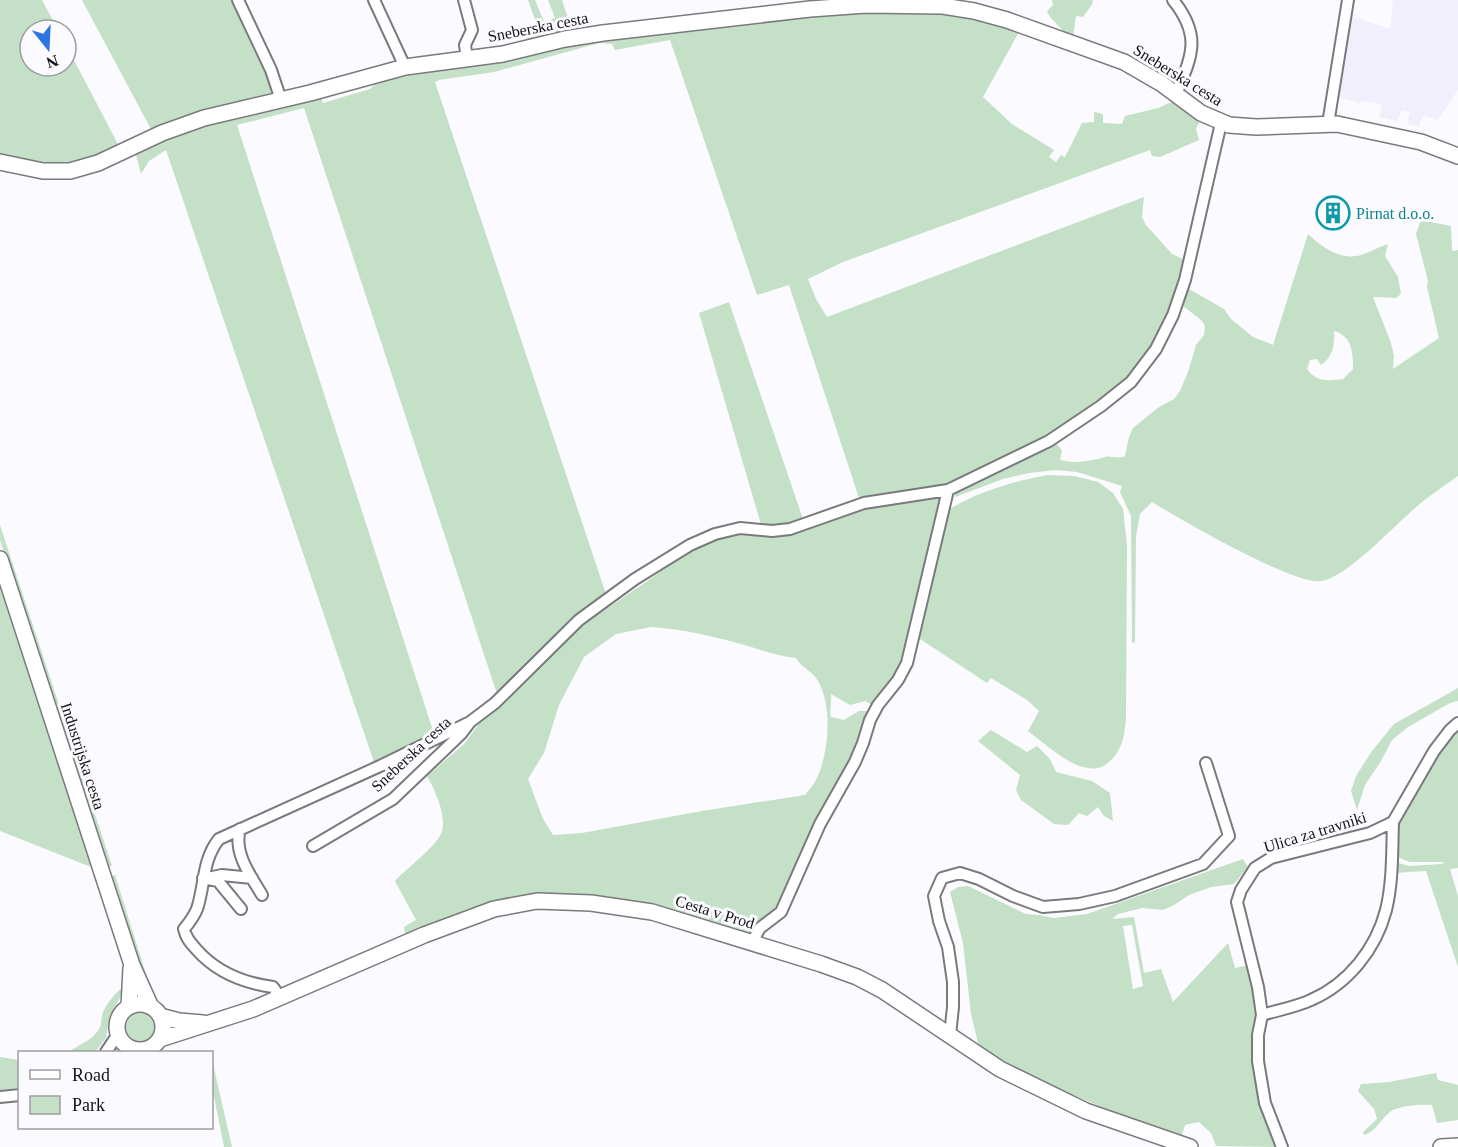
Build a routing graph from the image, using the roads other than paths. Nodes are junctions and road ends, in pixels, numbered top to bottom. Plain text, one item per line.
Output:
1 (238, 0) edge
2 (374, 0) edge
3 (464, 0) edge
4 (1173, 0) edge
5 (1348, 0) edge
6 (467, 58) junction
7 (405, 68) junction
8 (1176, 94) junction
9 (281, 100) junction
10 (1221, 123) junction
11 (1328, 124) junction
12 (1458, 156) edge
13 (0, 162) edge
14 (948, 490) junction
15 (0, 559) edge
16 (470, 722) junction
17 (1458, 723) edge
18 (1206, 763) dead end
19 (1393, 822) junction
20 (240, 829) junction
21 (313, 846) dead end
22 (252, 878) junction
23 (202, 879) junction
24 (262, 895) dead end
25 (242, 909) dead end
26 (752, 942) junction
27 (132, 965) junction
28 (280, 997) junction
29 (129, 1007) junction
30 (156, 1012) junction
31 (1262, 1015) junction
32 (206, 1023) junction
33 (118, 1034) junction
34 (950, 1035) junction
35 (160, 1039) junction
36 (107, 1051) edge
37 (131, 1051) edge
38 (18, 1095) edge
39 (0, 1097) edge
40 (1458, 1146) edge
41 (1190, 1147) edge
42 (1282, 1147) edge
43 (1441, 1147) edge

1 - 9 street
2 - 7 street
3 - 6 street
4 - 8 street
5 - 11 street
6 - 7 street, Sneberska cesta
6 - 8 street, Sneberska cesta
7 - 9 street, Sneberska cesta
8 - 10 street, Sneberska cesta
9 - 13 street, Sneberska cesta
10 - 11 street, Sneberska cesta
10 - 14 street
11 - 12 street, Sneberska cesta
14 - 16 street
14 - 26 street
15 - 27 street, Industrijska cesta
16 - 20 street
16 - 21 street, Sneberska cesta
17 - 19 street, Ulica za travniki
18 - 34 street
19 - 31 street, Ulica za travniki
19 - 31 street, Ulica za travniki
20 - 22 street
20 - 23 street
22 - 23 street
22 - 24 street
23 - 25 street
23 - 28 street
26 - 28 street, Cesta v Prod
26 - 34 street, Cesta v Prod
27 - 29 street, Industrijska cesta
27 - 30 street, Industrijska cesta
28 - 32 street, Cesta v Prod
29 - 30 street
29 - 33 street
30 - 32 street, Cesta v Prod
30 - 35 street
31 - 42 street, Ulica za travniki
32 - 35 street, Cesta v Prod
33 - 36 street
33 - 37 street
34 - 41 street, Cesta v Prod
35 - 37 street
38 - 39 street
40 - 43 street

